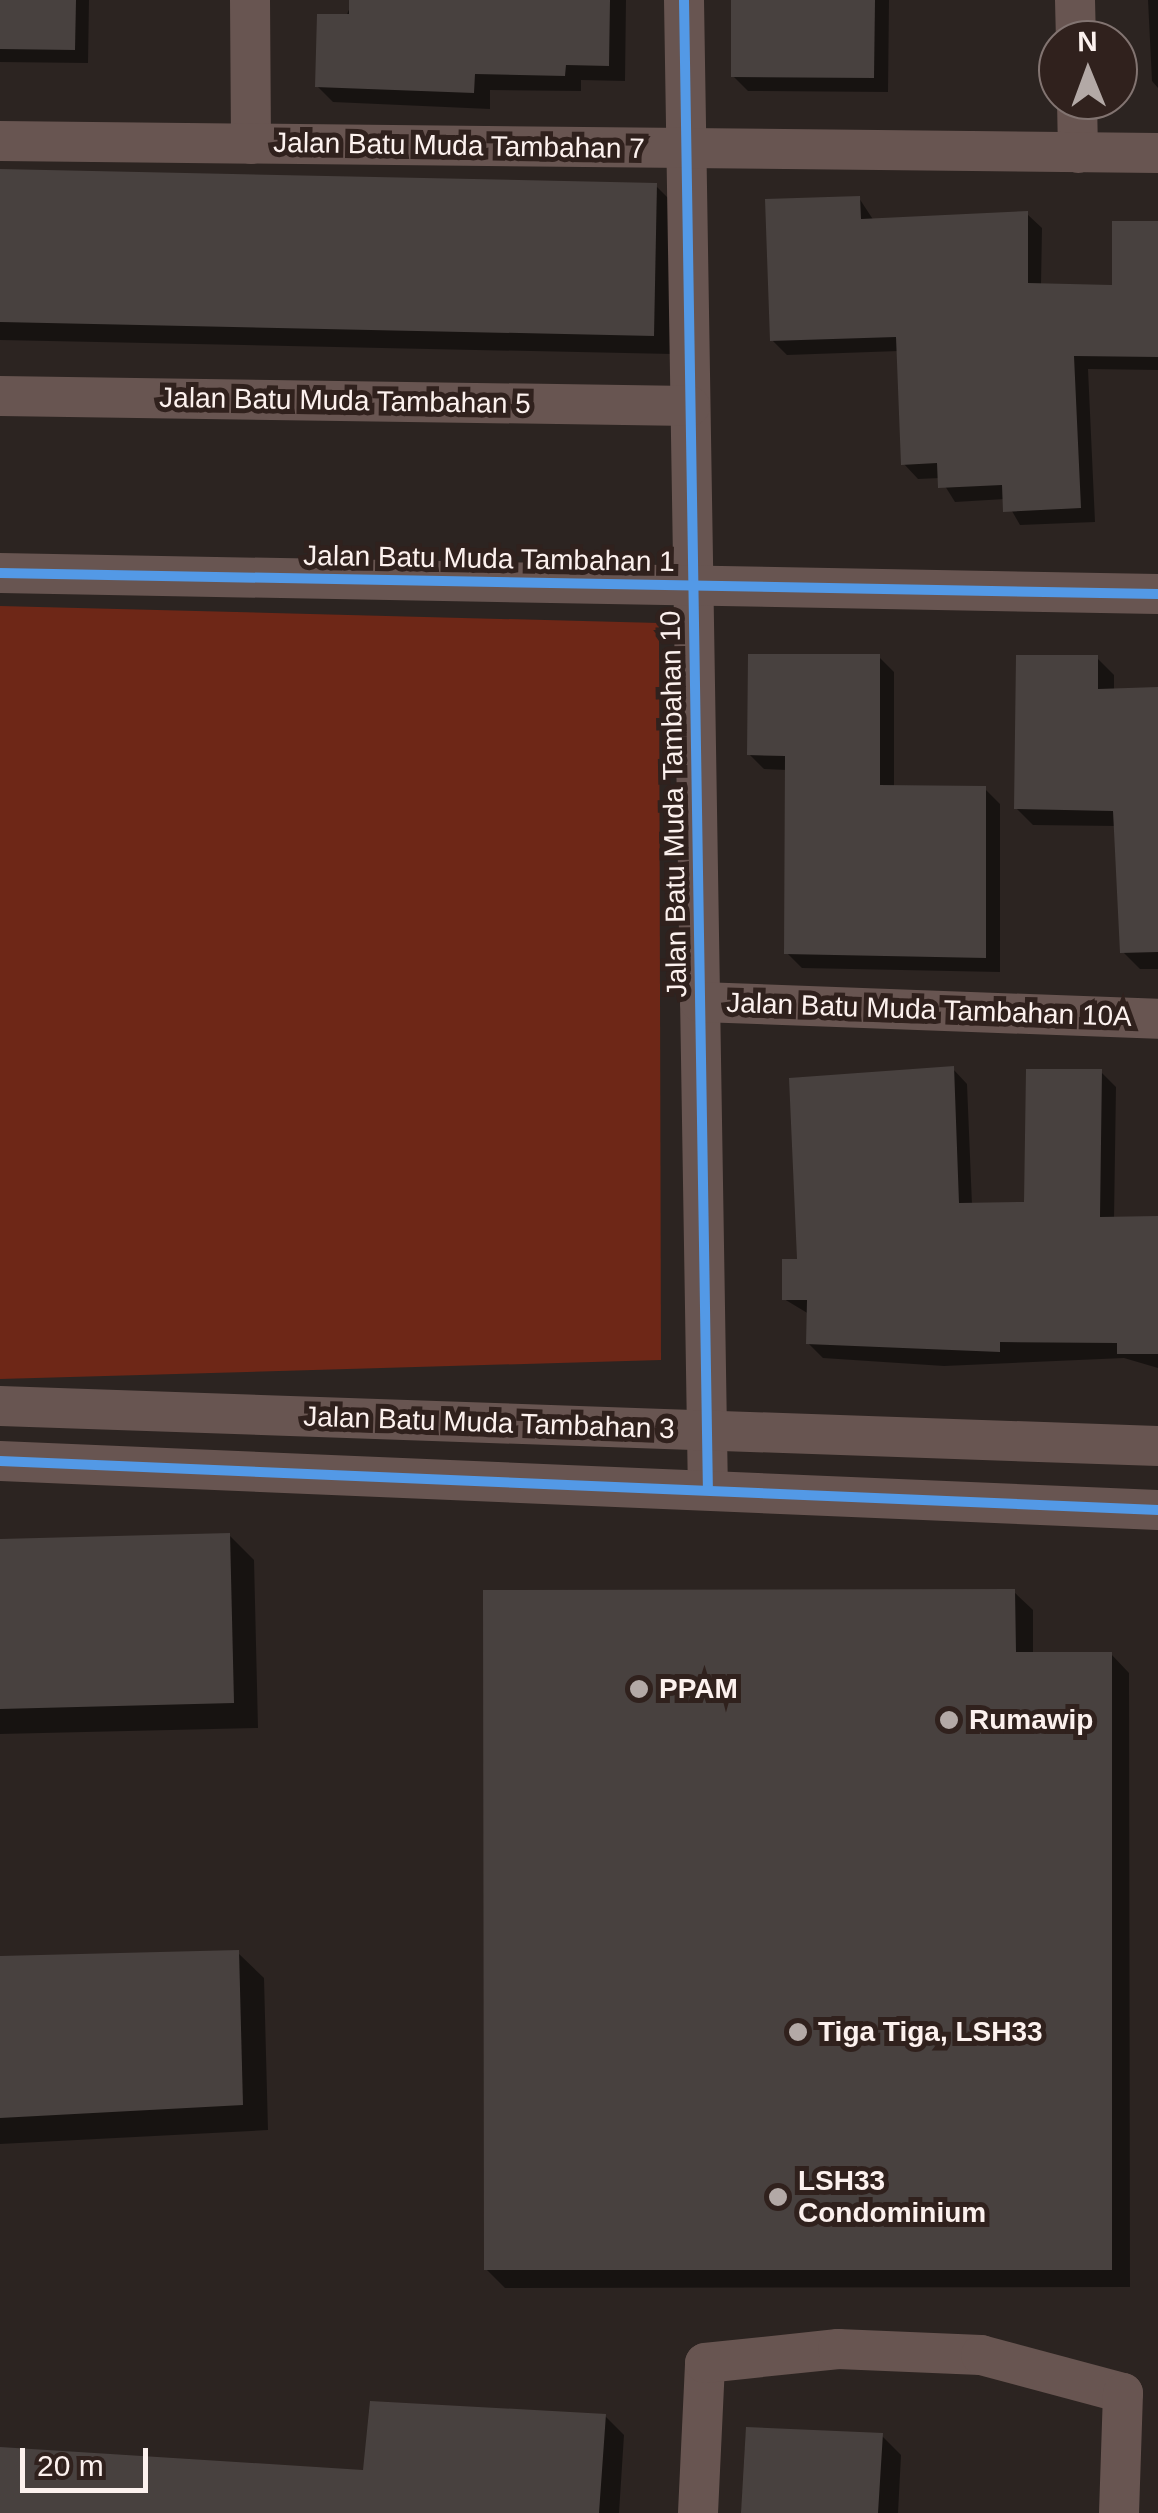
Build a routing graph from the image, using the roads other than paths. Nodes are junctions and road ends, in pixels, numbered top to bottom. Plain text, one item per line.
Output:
1 (250, 0) edge
2 (684, 0) edge
3 (1077, 120) edge
4 (0, 141) edge
5 (251, 144) junction
6 (686, 148) junction
7 (1078, 153) junction
8 (1158, 154) edge
9 (0, 396) edge
10 (690, 406) junction
11 (0, 573) edge
12 (694, 586) junction
13 (1158, 594) edge
14 (700, 1002) junction
15 (1158, 1018) edge
16 (0, 1406) edge
17 (707, 1430) junction
18 (1158, 1446) edge
19 (0, 1461) edge
20 (708, 1487) junction
21 (1158, 1510) edge
22 (698, 2513) edge
23 (1119, 2513) edge

1 - 5 street
2 - 6 street, Jalan Batu Muda Tambahan 10
3 - 7 street
4 - 5 street, Jalan Batu Muda Tambahan 7
5 - 6 street, Jalan Batu Muda Tambahan 7
6 - 7 street, Jalan Batu Muda Tambahan 7
6 - 10 street, Jalan Batu Muda Tambahan 10
7 - 8 street, Jalan Batu Muda Tambahan 7
9 - 10 street, Jalan Batu Muda Tambahan 5
10 - 12 street, Jalan Batu Muda Tambahan 10
11 - 12 street, Jalan Batu Muda Tambahan 1
12 - 13 street, Jalan Batu Muda Tambahan 1
12 - 14 street, Jalan Batu Muda Tambahan 10
14 - 15 street, Jalan Batu Muda Tambahan 10A
14 - 17 street, Jalan Batu Muda Tambahan 10
16 - 17 street, Jalan Batu Muda Tambahan 3
17 - 18 street, Jalan Batu Muda Tambahan 3
17 - 20 street, Jalan Batu Muda Tambahan 10
19 - 20 street
20 - 21 street
22 - 23 street

